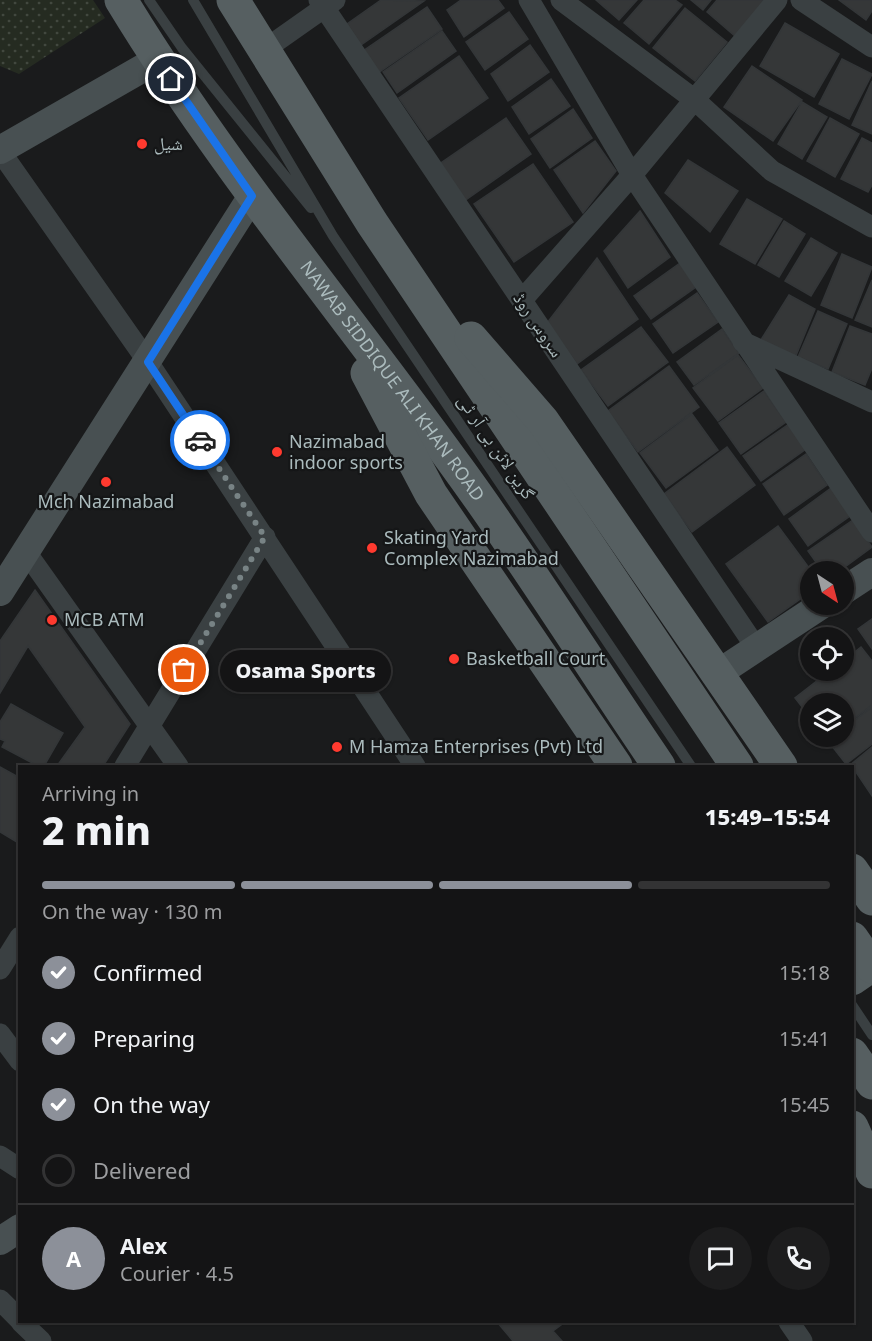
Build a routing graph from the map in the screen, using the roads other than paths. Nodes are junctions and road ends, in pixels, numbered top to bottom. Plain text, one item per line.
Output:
1 (120, 0) edge
2 (148, 0) edge
3 (193, 0) edge
4 (233, 0) edge
5 (529, 0) edge
6 (561, 0) edge
7 (777, 0) edge
8 (801, 0) edge
9 (327, 3) edge
10 (872, 47) edge
11 (264, 50) junction
12 (157, 60) junction
13 (695, 100) junction
14 (0, 151) edge
15 (632, 175) junction
16 (252, 196) junction
17 (372, 223) junction
18 (872, 227) edge
19 (333, 236) junction
20 (318, 279) junction
21 (522, 300) junction
22 (743, 342) junction
23 (148, 362) junction
24 (872, 402) edge
25 (872, 532) edge
26 (265, 537) junction
27 (26, 552) junction
28 (872, 572) edge
29 (854, 584) edge
30 (0, 592) edge
31 (807, 615) edge
32 (757, 649) junction
33 (717, 674) junction
34 (150, 727) junction
35 (126, 765) edge
36 (177, 765) edge
37 (414, 765) edge
38 (615, 765) edge
39 (658, 765) edge
40 (690, 765) edge
41 (736, 765) edge
42 (780, 765) edge
43 (854, 873) edge
44 (872, 899) edge
45 (18, 940) edge
46 (854, 941) edge
47 (872, 966) edge
48 (0, 969) edge
49 (854, 978) edge
50 (854, 1008) edge
51 (0, 1034) edge
52 (872, 1035) edge
53 (854, 1057) edge
54 (18, 1058) edge
55 (872, 1083) edge
56 (854, 1120) edge
57 (854, 1132) edge
58 (872, 1149) edge
59 (0, 1156) edge
60 (18, 1168) edge
61 (872, 1172) edge
62 (18, 1229) edge
63 (0, 1241) edge
64 (0, 1300) edge
65 (18, 1319) edge
66 (22, 1323) edge
67 (790, 1323) edge
68 (41, 1341) edge
69 (802, 1341) edge

1 - 12 main road, NAWAB SIDDIQUE ALI KHAN ROAD
2 - 19 lane, گرین لائن بی آر ٹی
3 - 19 lane, گرین لائن بی آر ٹی
4 - 11 main road
5 - 15 street
6 - 13 street
7 - 13 street
8 - 10 street
9 - 11 street
9 - 21 street, سروس روڈ
11 - 17 main road
12 - 14 street
12 - 16 main road, NAWAB SIDDIQUE ALI KHAN ROAD
13 - 15 street
13 - 18 street
14 - 23 street
15 - 21 street
15 - 22 street
16 - 20 main road, NAWAB SIDDIQUE ALI KHAN ROAD
16 - 23 street
17 - 33 main road
17 - 41 main road
19 - 40 lane, گرین لائن بی آر ٹی
20 - 38 main road
20 - 39 main road, NAWAB SIDDIQUE ALI KHAN ROAD
21 - 32 street, سروس روڈ
22 - 24 street
22 - 25 street
23 - 26 street
23 - 27 street
26 - 34 street
26 - 37 street
27 - 30 street
27 - 34 street
28 - 29 street
31 - 32 street
32 - 33 street
33 - 42 main road
34 - 35 street
34 - 36 street
43 - 44 main road
45 - 48 street
46 - 47 main road, bridge
47 - 49 main road
50 - 52 lane
51 - 54 street
53 - 55 main road
56 - 58 main road
57 - 61 main road
59 - 60 street
62 - 63 street
64 - 65 street
66 - 68 street
67 - 69 street

